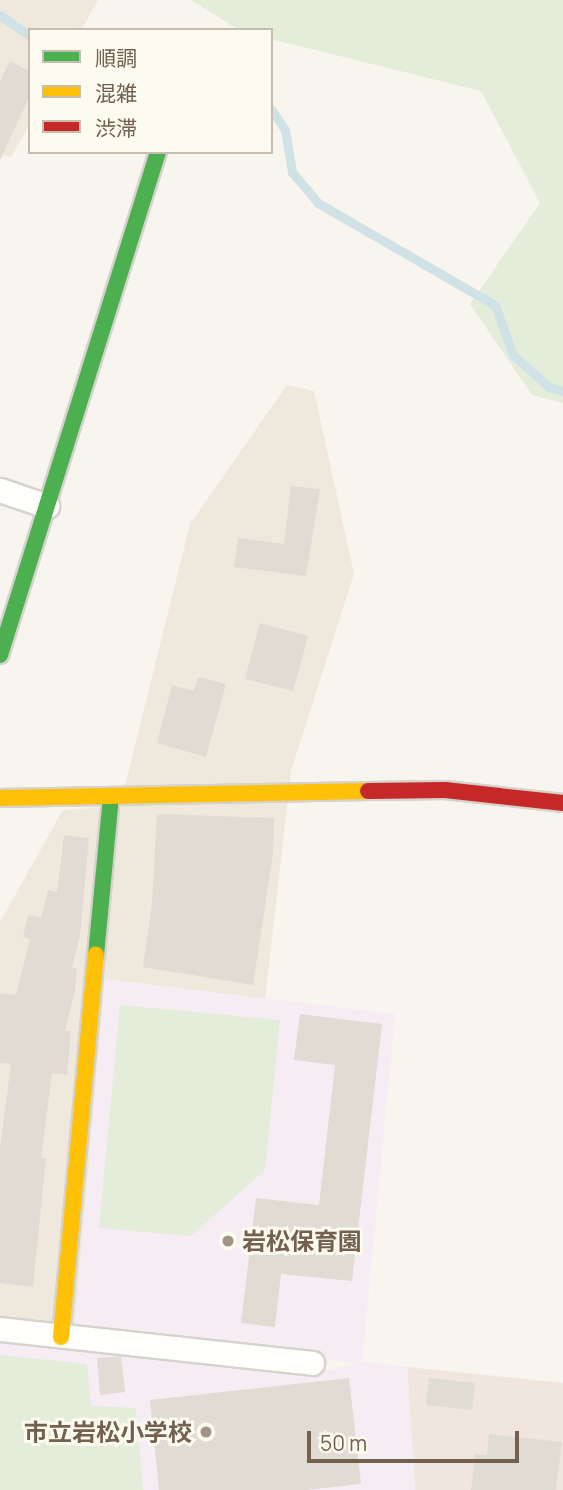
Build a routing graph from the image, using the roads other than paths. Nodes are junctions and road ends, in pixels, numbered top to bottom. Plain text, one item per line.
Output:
1 (158, 154) edge
2 (0, 490) edge
3 (47, 506) junction
4 (0, 655) edge
5 (111, 797) junction
6 (0, 798) edge
7 (563, 803) edge
8 (0, 1329) edge
9 (61, 1337) junction
10 (312, 1363) dead end

1 - 3 street
2 - 3 street
3 - 4 street
5 - 6 street
5 - 7 street
5 - 9 street
8 - 9 street
9 - 10 street

